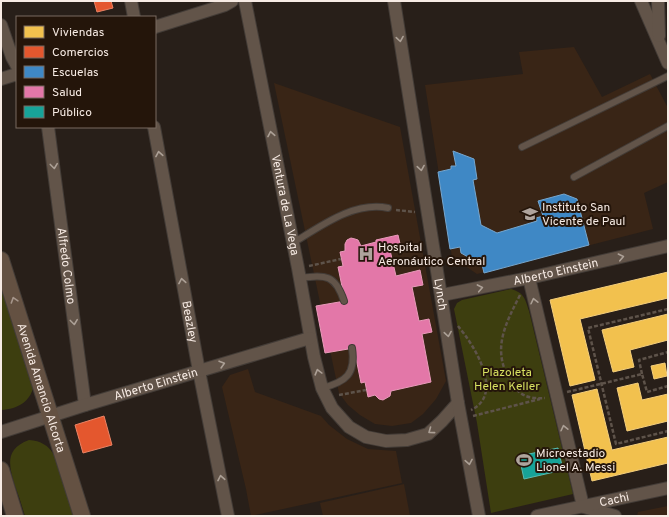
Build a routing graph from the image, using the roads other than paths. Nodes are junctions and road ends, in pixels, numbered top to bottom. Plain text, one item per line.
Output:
1 (130, 1) edge
2 (232, 1) edge
3 (244, 1) edge
4 (394, 1) edge
5 (641, 1) edge
6 (658, 1) edge
7 (134, 16) edge
8 (1, 25) edge
9 (156, 27) edge
10 (660, 45) junction
11 (668, 63) edge
12 (16, 64) edge
13 (16, 74) edge
14 (668, 76) edge
15 (1, 79) edge
16 (668, 126) edge
17 (48, 128) edge
18 (154, 128) edge
19 (522, 147) dead end
20 (574, 177) dead end
21 (388, 208) road end
22 (293, 243) junction
23 (668, 246) edge
24 (1, 260) edge
25 (299, 273) junction
26 (529, 278) junction
27 (442, 295) junction
28 (344, 301) dead end
29 (310, 338) junction
30 (352, 348) dead end
31 (199, 371) junction
32 (327, 398) junction
33 (85, 405) junction
34 (460, 413) junction
35 (52, 417) junction
36 (1, 432) edge
37 (1, 470) edge
38 (668, 488) edge
39 (583, 506) junction
40 (15, 516) edge
41 (82, 516) edge
42 (228, 516) edge
43 (479, 516) edge
44 (536, 516) edge
45 (615, 516) edge

1 - 7 street
2 - 9 street
22 -> 3 street, Ventura de La Vega
4 -> 27 street, Lynch
5 - 10 street
6 - 10 street
8 - 12 street
10 - 11 street
13 - 15 street
14 - 19 lane
16 - 20 lane
17 -> 33 street, Alfredo Colmo
31 -> 18 street, Beazley
21 - 22 lane
22 - 25 street, Ventura de La Vega
26 -> 23 street, Alberto Einstein
35 -> 24 main road, Avenida Amancio Alcorta
25 - 28 lane
25 - 29 street, Ventura de La Vega
27 -> 26 street, Alberto Einstein
39 -> 26 street
27 -> 34 street, Lynch
31 -> 29 street, Alberto Einstein
32 -> 29 street, Ventura de La Vega
30 - 32 lane
31 - 33 street, Alberto Einstein
42 -> 31 street, Beazley
34 -> 32 street
33 - 35 street, Alberto Einstein
34 -> 43 street, Lynch
35 - 36 street, Alberto Einstein
35 - 41 main road, Avenida Amancio Alcorta
37 - 40 main road
38 - 39 street, Cachi
39 - 44 street, Cachi
39 - 45 street

